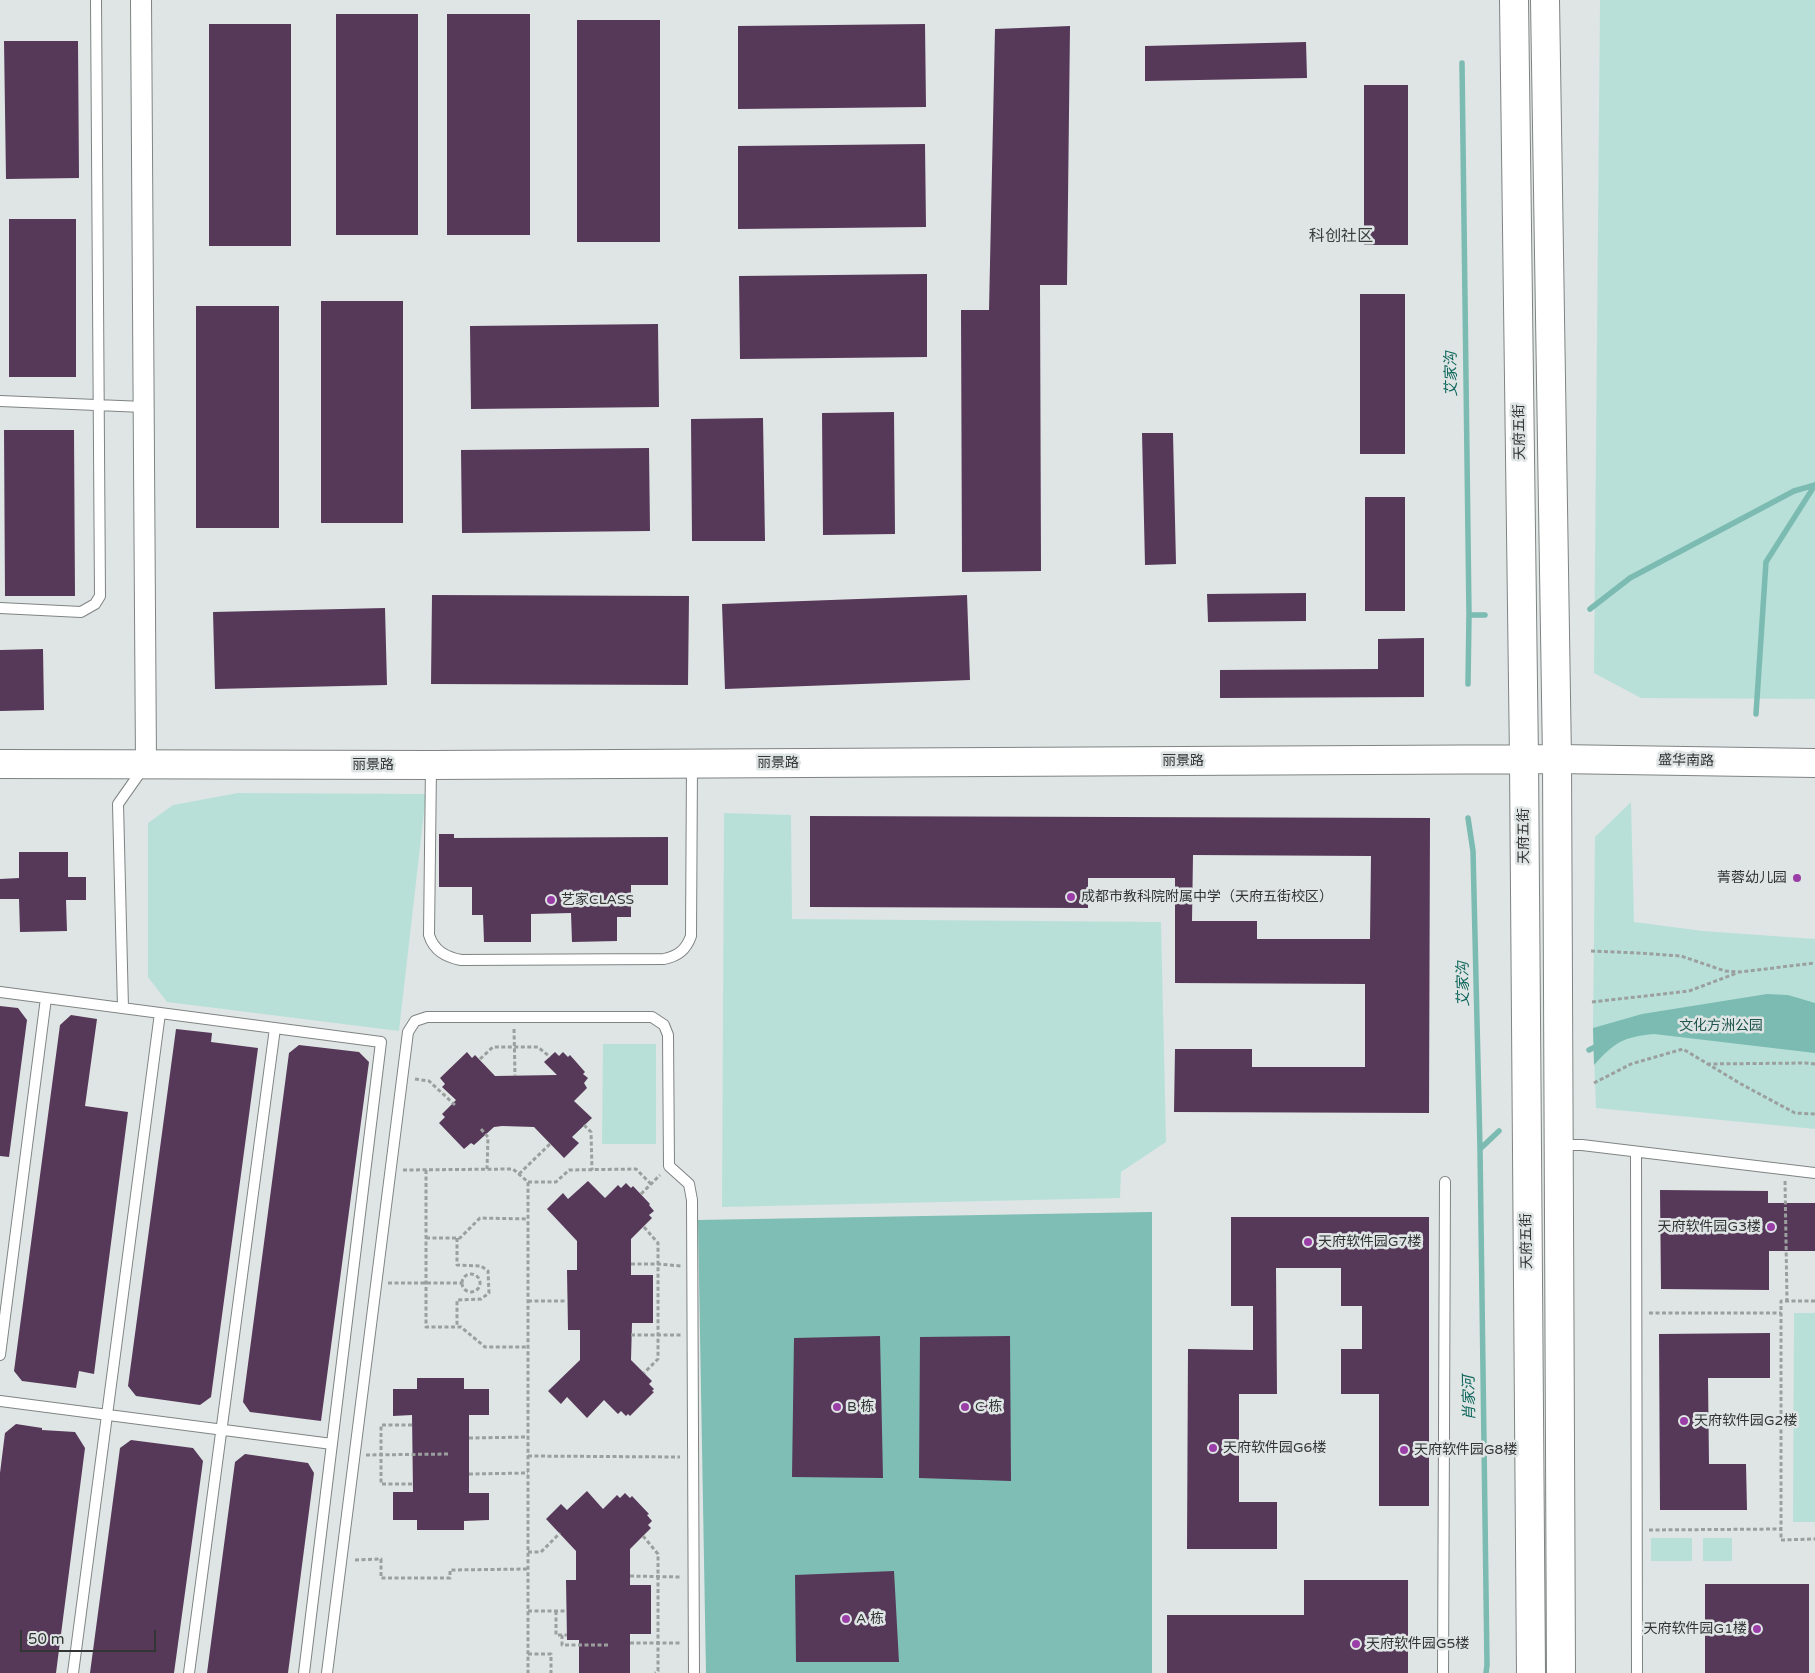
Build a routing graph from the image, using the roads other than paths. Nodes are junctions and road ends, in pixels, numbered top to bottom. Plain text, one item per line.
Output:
1 (96, 0) edge
2 (141, 0) edge
3 (1514, 0) edge
4 (1545, 0) edge
5 (0, 401) edge
6 (99, 405) junction
7 (144, 407) junction
8 (0, 608) edge
9 (1524, 759) junction
10 (1556, 759) junction
11 (1815, 763) edge
12 (0, 764) edge
13 (146, 764) junction
14 (692, 764) junction
15 (431, 765) junction
16 (0, 992) edge
17 (46, 998) junction
18 (123, 1008) junction
19 (160, 1013) junction
20 (275, 1028) junction
21 (1570, 1145) dead end
22 (1636, 1152) junction
23 (1815, 1173) edge
24 (1445, 1182) dead end
25 (0, 1355) edge
26 (0, 1401) edge
27 (107, 1415) junction
28 (221, 1430) junction
29 (332, 1444) junction
30 (73, 1673) edge
31 (188, 1673) edge
32 (304, 1673) edge
33 (327, 1673) edge
34 (694, 1673) edge
35 (1443, 1673) edge
36 (1531, 1673) edge
37 (1562, 1673) edge
38 (1638, 1673) edge

1 - 6 lane
2 - 7 street
3 - 9 street, 天府五街
4 - 10 street
5 - 6 lane
6 - 7 lane
6 - 8 lane
7 - 13 street
9 - 10 street, 丽景路
9 - 14 street, 丽景路
9 - 36 street, 天府五街
10 - 11 street, 盛华南路
10 - 37 street
12 - 13 street, 丽景路
13 - 15 street, 丽景路
13 - 18 lane
14 - 15 street, 丽景路
14 - 15 lane
16 - 17 lane
17 - 18 lane
17 - 25 lane
18 - 19 lane
19 - 20 lane
19 - 27 lane
20 - 28 lane
20 - 29 lane
21 - 22 lane
22 - 23 lane
22 - 38 lane
24 - 35 lane
26 - 27 lane
27 - 28 lane
27 - 30 lane
28 - 29 lane
28 - 31 lane
29 - 32 lane
33 - 34 lane

